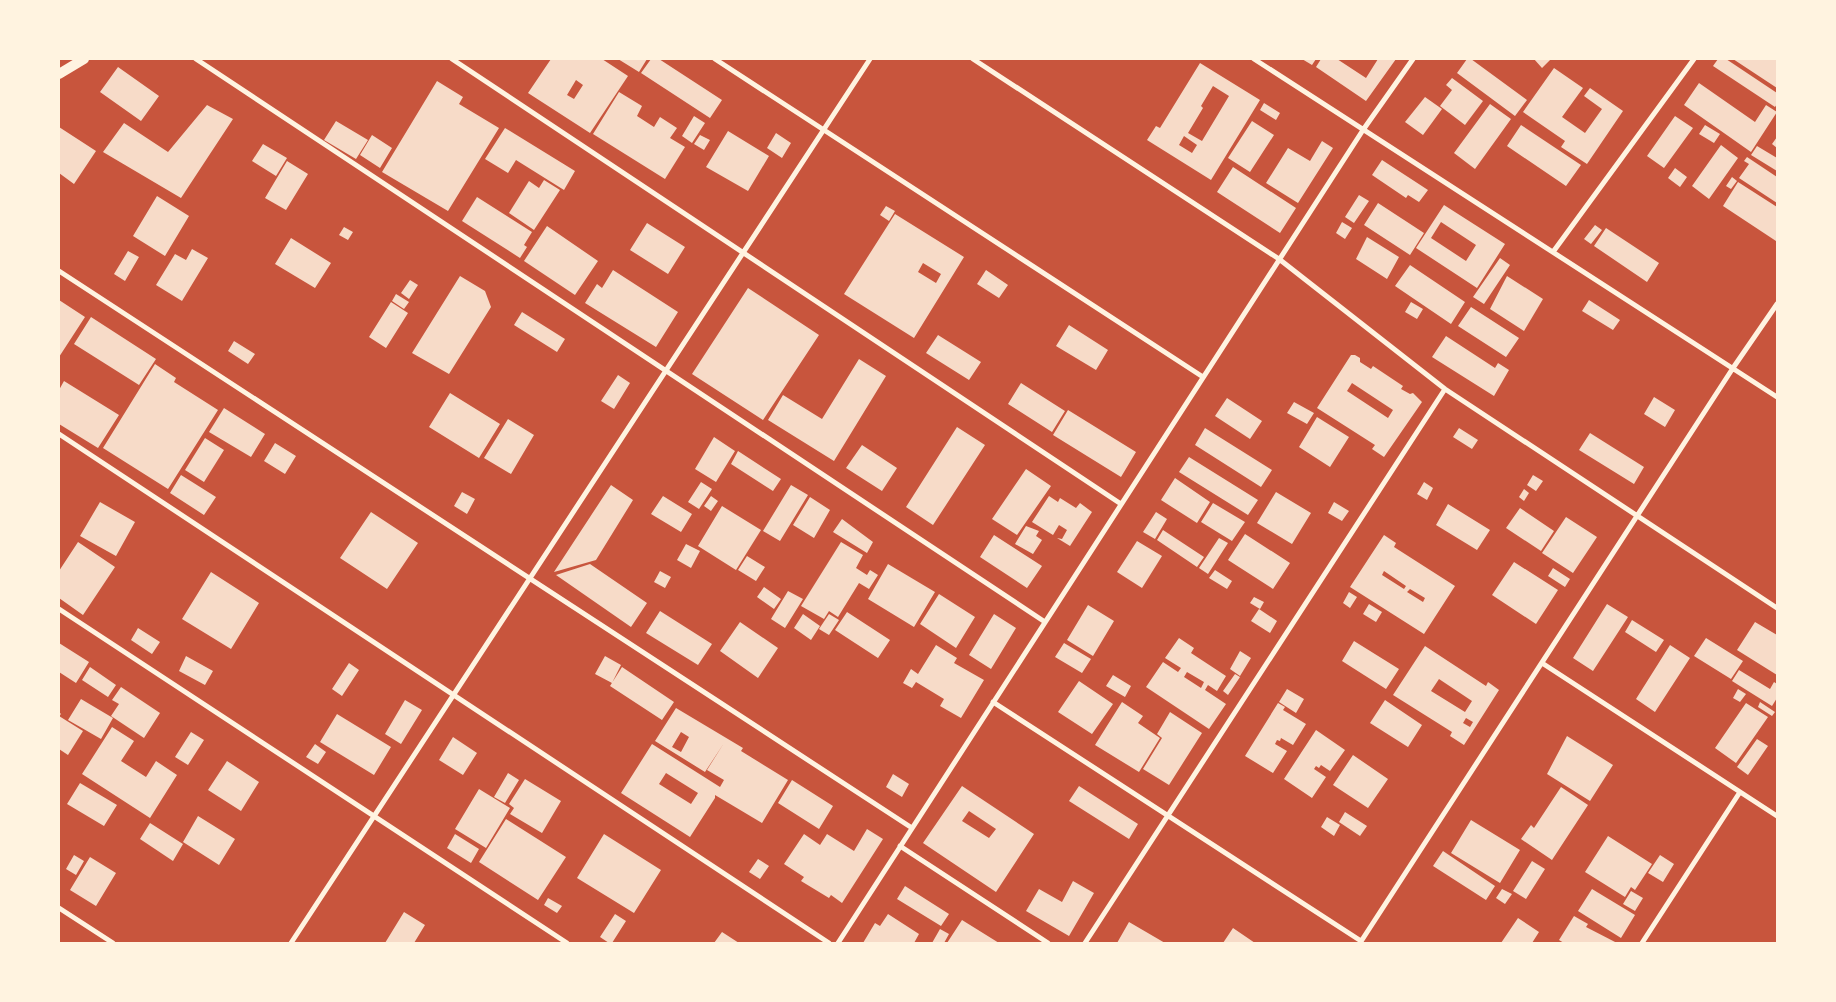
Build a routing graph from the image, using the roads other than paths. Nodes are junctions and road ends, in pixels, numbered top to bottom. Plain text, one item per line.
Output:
1 (84, 59) edge
2 (196, 59) edge
3 (452, 59) edge
4 (715, 59) edge
5 (870, 59) edge
6 (973, 59) edge
7 (1254, 59) edge
8 (1413, 59) edge
9 (1694, 59) edge
10 (59, 74) edge
11 (824, 130) junction
12 (1363, 130) junction
13 (744, 252) junction
14 (1553, 252) junction
15 (1279, 259) junction
16 (59, 271) edge
17 (1777, 304) edge
18 (1733, 368) junction
19 (666, 370) junction
20 (1203, 377) junction
21 (1445, 389) junction
22 (1777, 398) edge
23 (59, 434) edge
24 (1121, 504) junction
25 (1637, 516) junction
26 (530, 578) junction
27 (1777, 608) edge
28 (59, 609) edge
29 (1045, 622) junction
30 (1542, 663) junction
31 (453, 695) junction
32 (993, 702) junction
33 (1740, 792) junction
34 (374, 816) junction
35 (1168, 816) junction
36 (1777, 816) edge
37 (912, 828) junction
38 (900, 846) junction
39 (59, 908) edge
40 (1045, 942) edge
41 (1360, 942) edge
42 (113, 943) edge
43 (291, 943) edge
44 (567, 943) edge
45 (829, 943) edge
46 (838, 943) edge
47 (1085, 943) edge
48 (1642, 943) edge

1 - 10 main road
2 - 19 street
3 - 13 street
4 - 11 street
5 - 11 street
6 - 15 street
7 - 12 street
8 - 12 street
9 - 14 street
11 - 13 street
11 - 20 street
12 - 14 street
12 - 15 street
13 - 19 street
13 - 24 street
14 - 18 street
15 - 20 street
15 - 21 street
16 - 26 street
17 - 18 street
18 - 22 street
18 - 25 street
19 - 26 street
19 - 29 street
20 - 24 street
21 - 25 street
21 - 35 street
23 - 31 street
24 - 29 street
25 - 27 street
25 - 30 street
26 - 31 street
26 - 37 street
28 - 34 street
29 - 32 street
30 - 33 street
30 - 41 street
31 - 34 street
31 - 45 street
32 - 35 street
32 - 37 street
33 - 36 street
33 - 48 street
34 - 43 street
34 - 44 street
35 - 41 street
35 - 47 street
37 - 38 street
38 - 40 street
38 - 46 street
39 - 42 street

